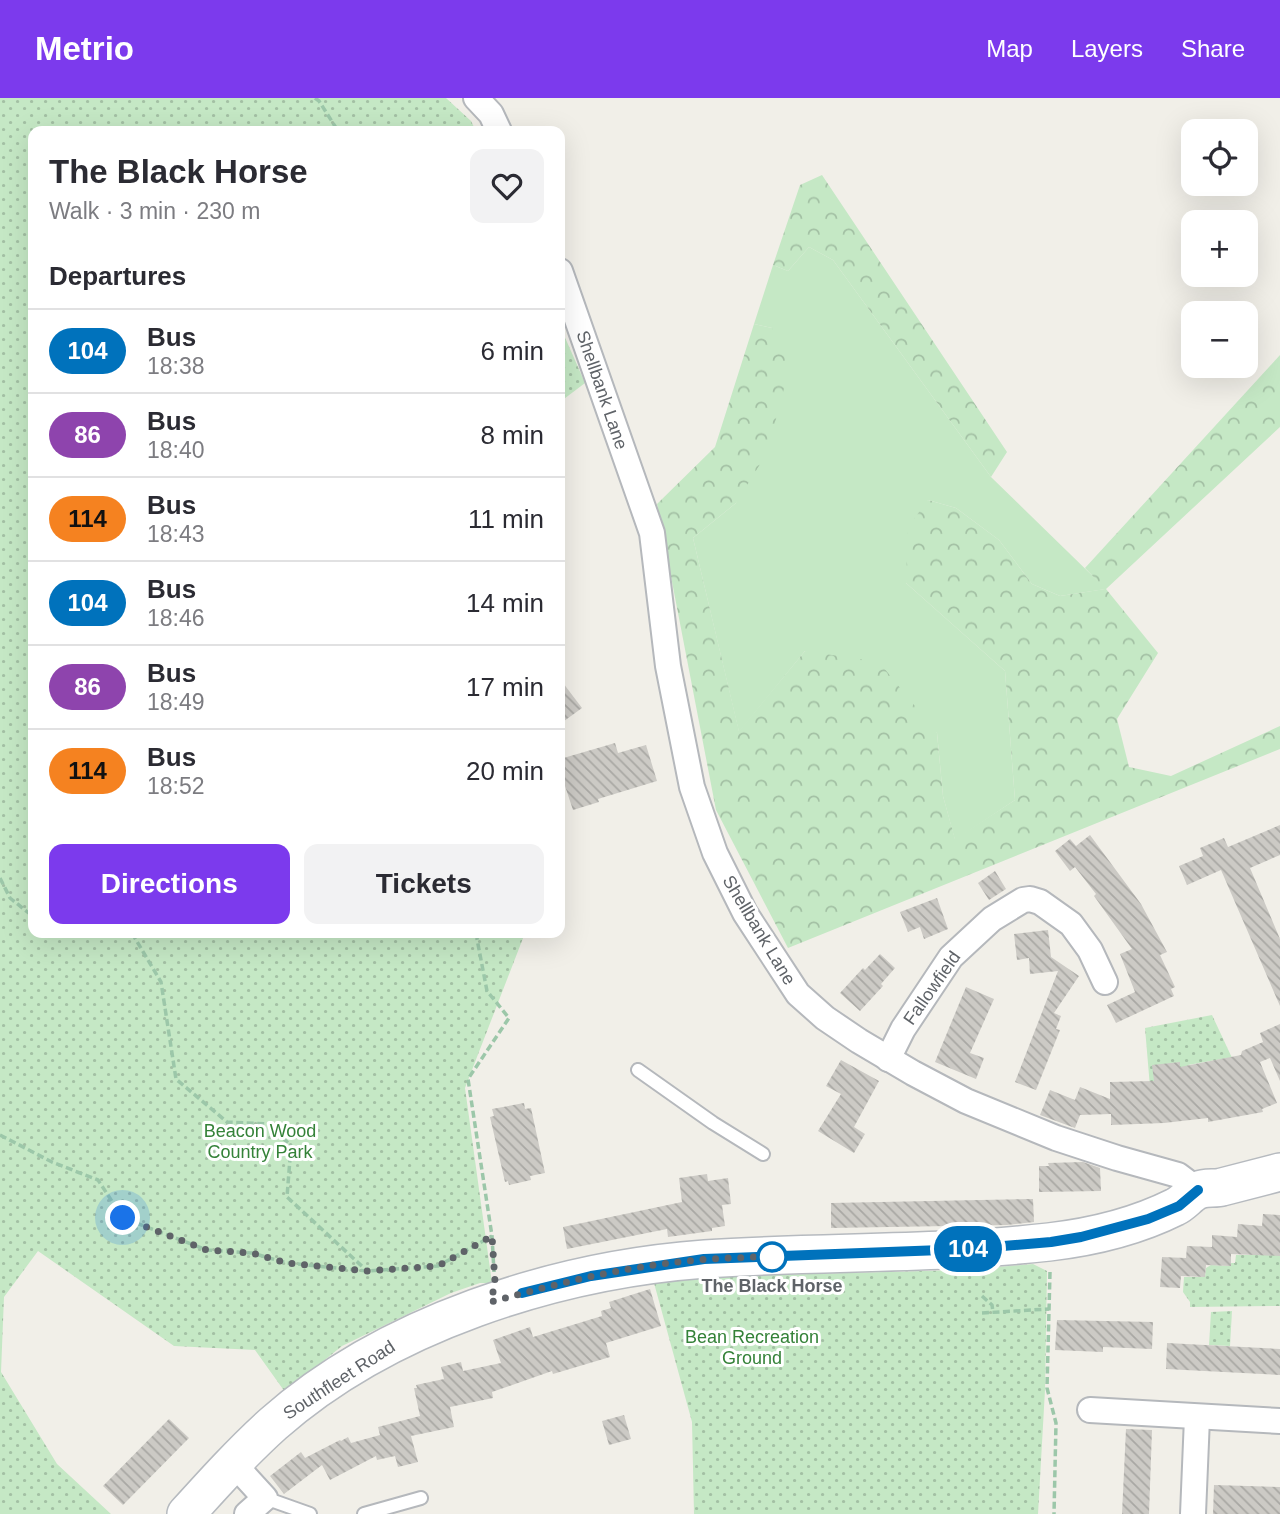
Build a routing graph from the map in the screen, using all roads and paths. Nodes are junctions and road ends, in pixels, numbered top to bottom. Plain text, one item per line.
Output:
1 (315, 98) edge
2 (476, 98) edge
3 (335, 126) edge
4 (497, 126) edge
5 (565, 285) edge
6 (0, 878) edge
7 (28, 912) edge
8 (135, 938) edge
9 (477, 938) edge
10 (1105, 982) dead end
11 (888, 1059) junction
12 (638, 1070) dead end
13 (0, 1135) edge
14 (763, 1154) dead end
15 (1280, 1172) edge
16 (1198, 1190) junction
17 (492, 1236) junction
18 (1051, 1242) junction
19 (367, 1271) junction
20 (982, 1296) dead end
21 (506, 1298) junction
22 (1050, 1309) junction
23 (993, 1312) junction
24 (982, 1313) dead end
25 (1090, 1410) dead end
26 (1197, 1418) junction
27 (1280, 1421) edge
28 (233, 1464) junction
29 (421, 1498) dead end
30 (256, 1506) edge
31 (186, 1514) edge
32 (310, 1514) edge
33 (364, 1514) edge
34 (1054, 1514) edge
35 (1193, 1514) edge

1 - 3 path
2 - 4 street
5 - 11 street, Shellbank Lane
6 - 7 path
8 - 19 path
9 - 17 path
10 - 11 street, Fallowfield
11 - 16 street, Shellbank Lane
12 - 14 lane
13 - 19 path
15 - 16 main road
16 - 18 main road, Southfleet Road
17 - 19 path
17 - 21 path
18 - 21 main road, Southfleet Road
18 - 22 path
20 - 23 path
21 - 28 main road, Southfleet Road
22 - 23 path
22 - 34 path
23 - 24 path
25 - 26 street
26 - 27 street
26 - 35 street
28 - 30 street
28 - 31 main road, Southfleet Road
29 - 33 lane
30 - 32 lane

